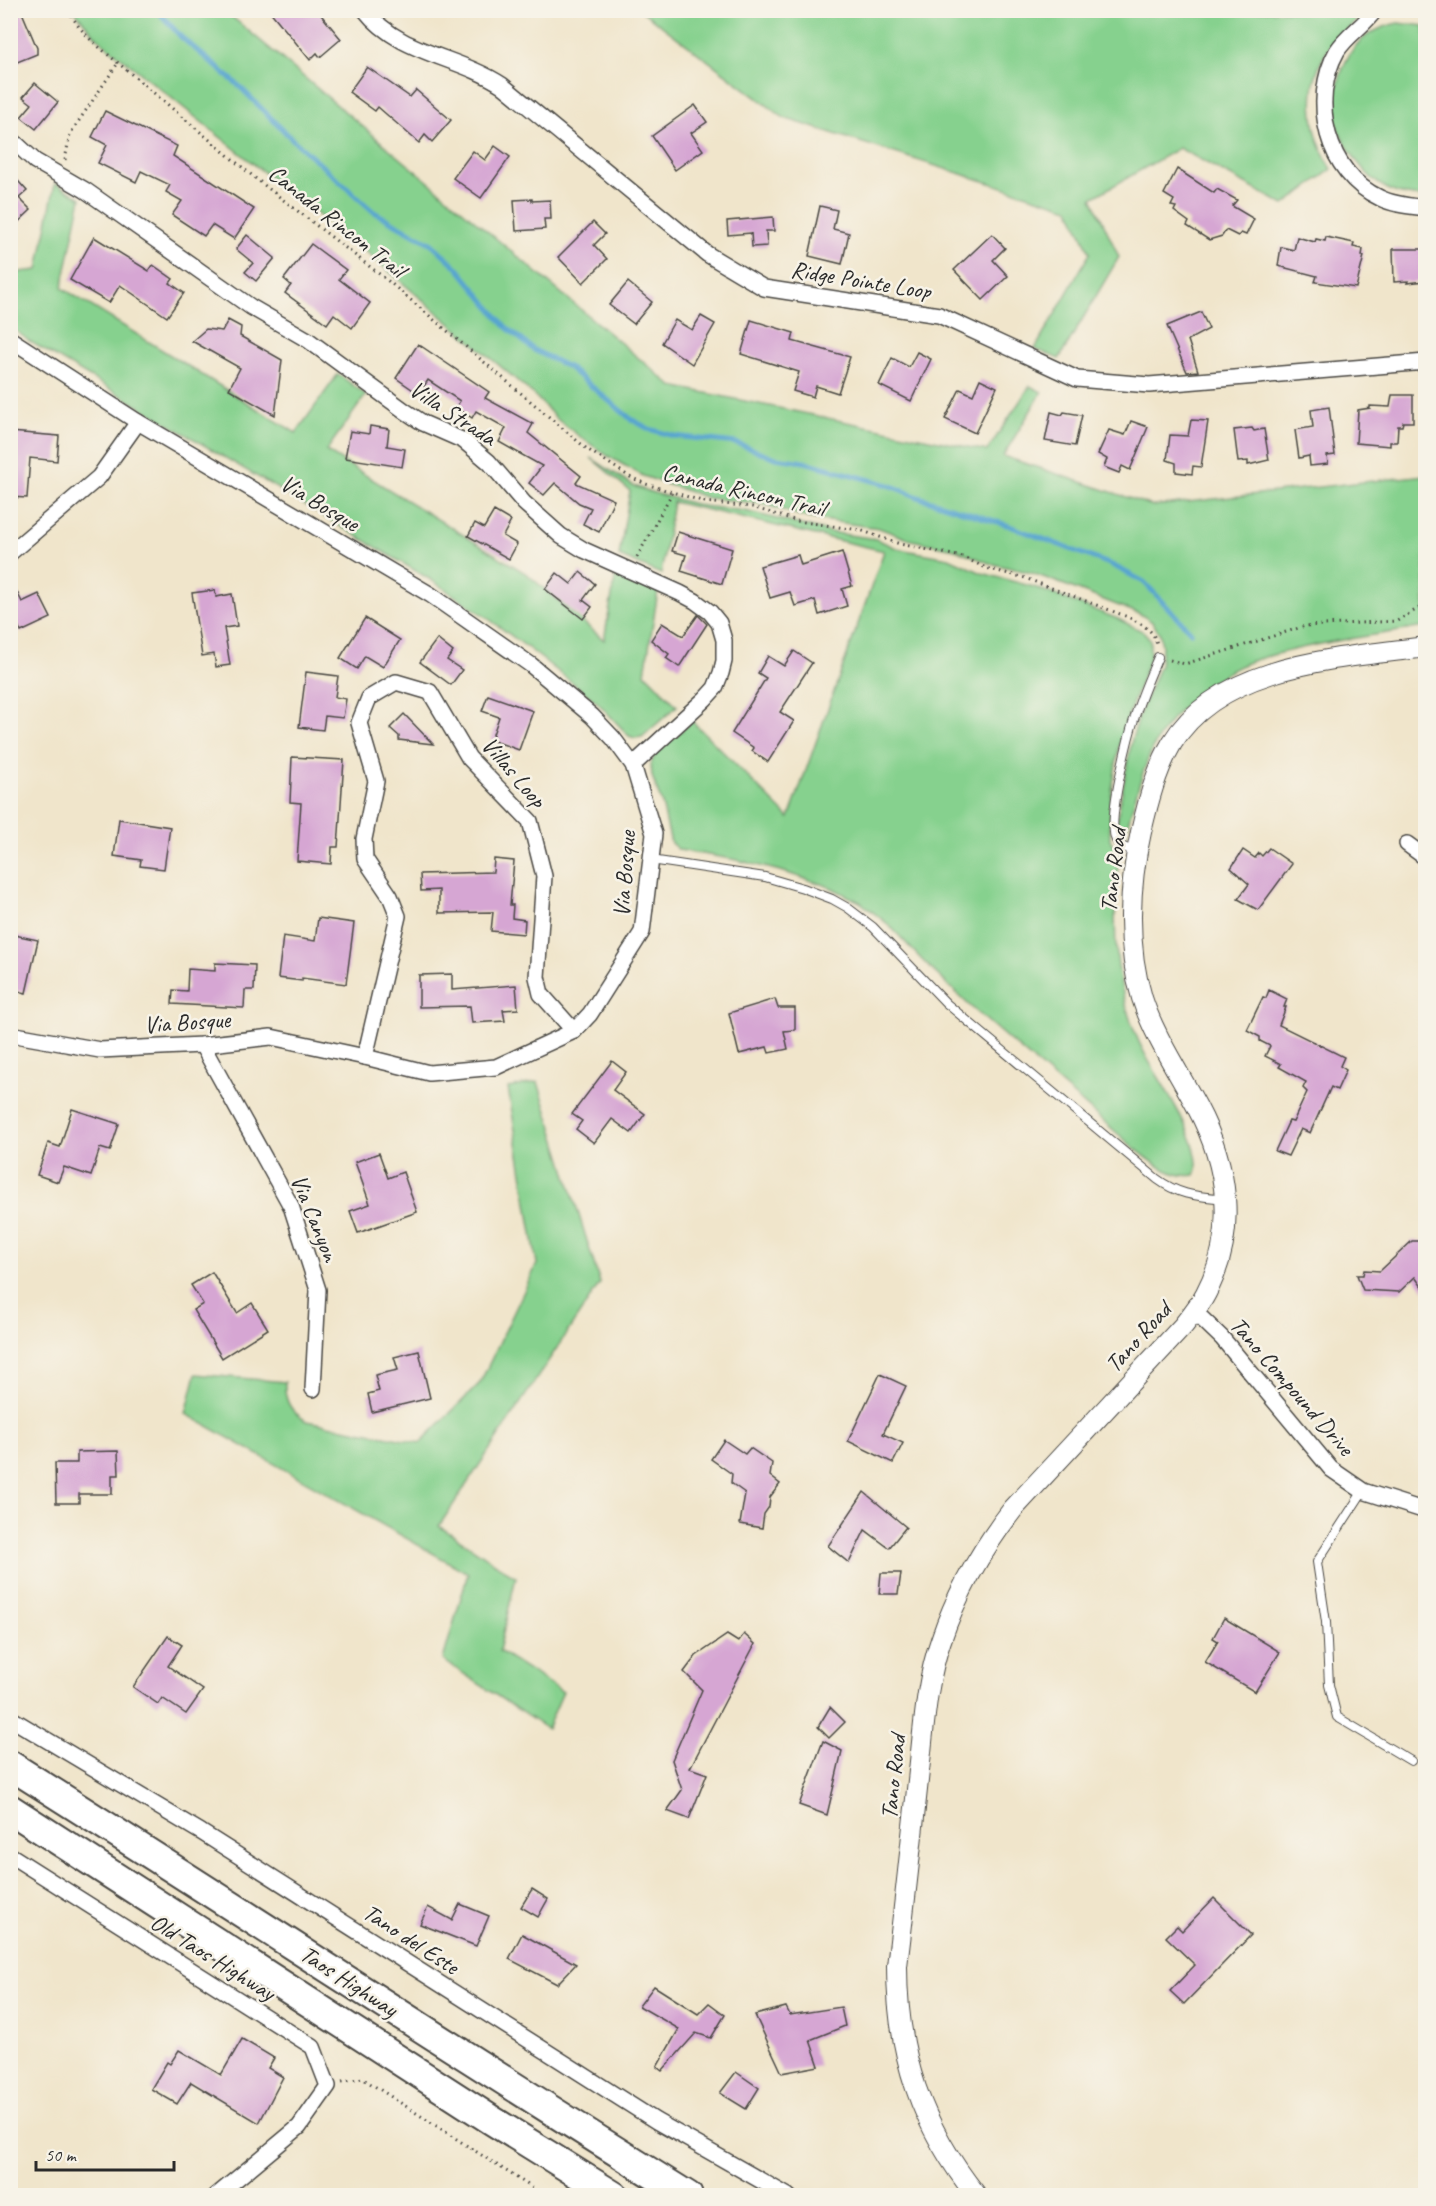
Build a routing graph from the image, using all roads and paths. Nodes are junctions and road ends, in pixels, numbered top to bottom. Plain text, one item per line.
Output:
1 (68, 10) edge
2 (365, 10) edge
3 (1375, 10) edge
4 (118, 63) junction
5 (10, 138) edge
6 (63, 178) junction
7 (1425, 208) edge
8 (10, 339) edge
9 (1425, 362) edge
10 (138, 422) junction
11 (672, 493) junction
12 (10, 553) edge
13 (630, 571) junction
14 (1425, 604) edge
15 (1425, 647) edge
16 (1158, 657) junction
17 (633, 765) junction
18 (1407, 844) dead end
19 (1137, 851) junction
20 (1425, 858) edge
21 (651, 860) junction
22 (574, 1031) junction
23 (10, 1034) edge
24 (202, 1045) junction
25 (365, 1057) junction
26 (1225, 1199) junction
27 (1194, 1311) junction
28 (313, 1389) dead end
29 (1364, 1491) junction
30 (1425, 1511) edge
31 (10, 1718) edge
32 (1411, 1761) dead end
33 (10, 1765) edge
34 (10, 1809) edge
35 (10, 1855) edge
36 (328, 2086) junction
37 (976, 2195) edge
38 (216, 2196) edge
39 (545, 2196) edge
40 (614, 2196) edge
41 (688, 2196) edge
42 (788, 2196) edge

1 - 4 path, Canada Rincon Trail
2 - 9 street, Ridge Pointe Loop
3 - 7 street
4 - 6 path
4 - 11 path, Canada Rincon Trail
5 - 6 street, Villa Strada
6 - 13 street, Villa Strada
8 - 10 street, Via Bosque
10 - 12 street
10 - 17 street, Via Bosque
11 - 13 path
11 - 16 path, Canada Rincon Trail
13 - 17 street, Villa Strada
14 - 16 path
15 - 19 street, Tano Road
16 - 19 lane
17 - 21 street, Via Bosque
18 - 20 street
19 - 26 street, Tano Road
21 - 22 street, Via Bosque
21 - 26 lane
22 - 25 street, Via Bosque
22 - 25 street, Villas Loop
23 - 24 street, Via Bosque
24 - 25 street, Via Bosque
24 - 28 street, Via Canyon
26 - 27 street, Tano Road
27 - 29 street, Tano Compound Drive
27 - 37 street, Tano Road
29 - 30 street, Tano Compound Drive
29 - 32 lane
31 - 42 street, Tano del Este
33 - 41 highway, Taos Highway
34 - 40 highway, Taos Highway
35 - 36 street, Old Taos Highway
36 - 38 street
36 - 39 path

